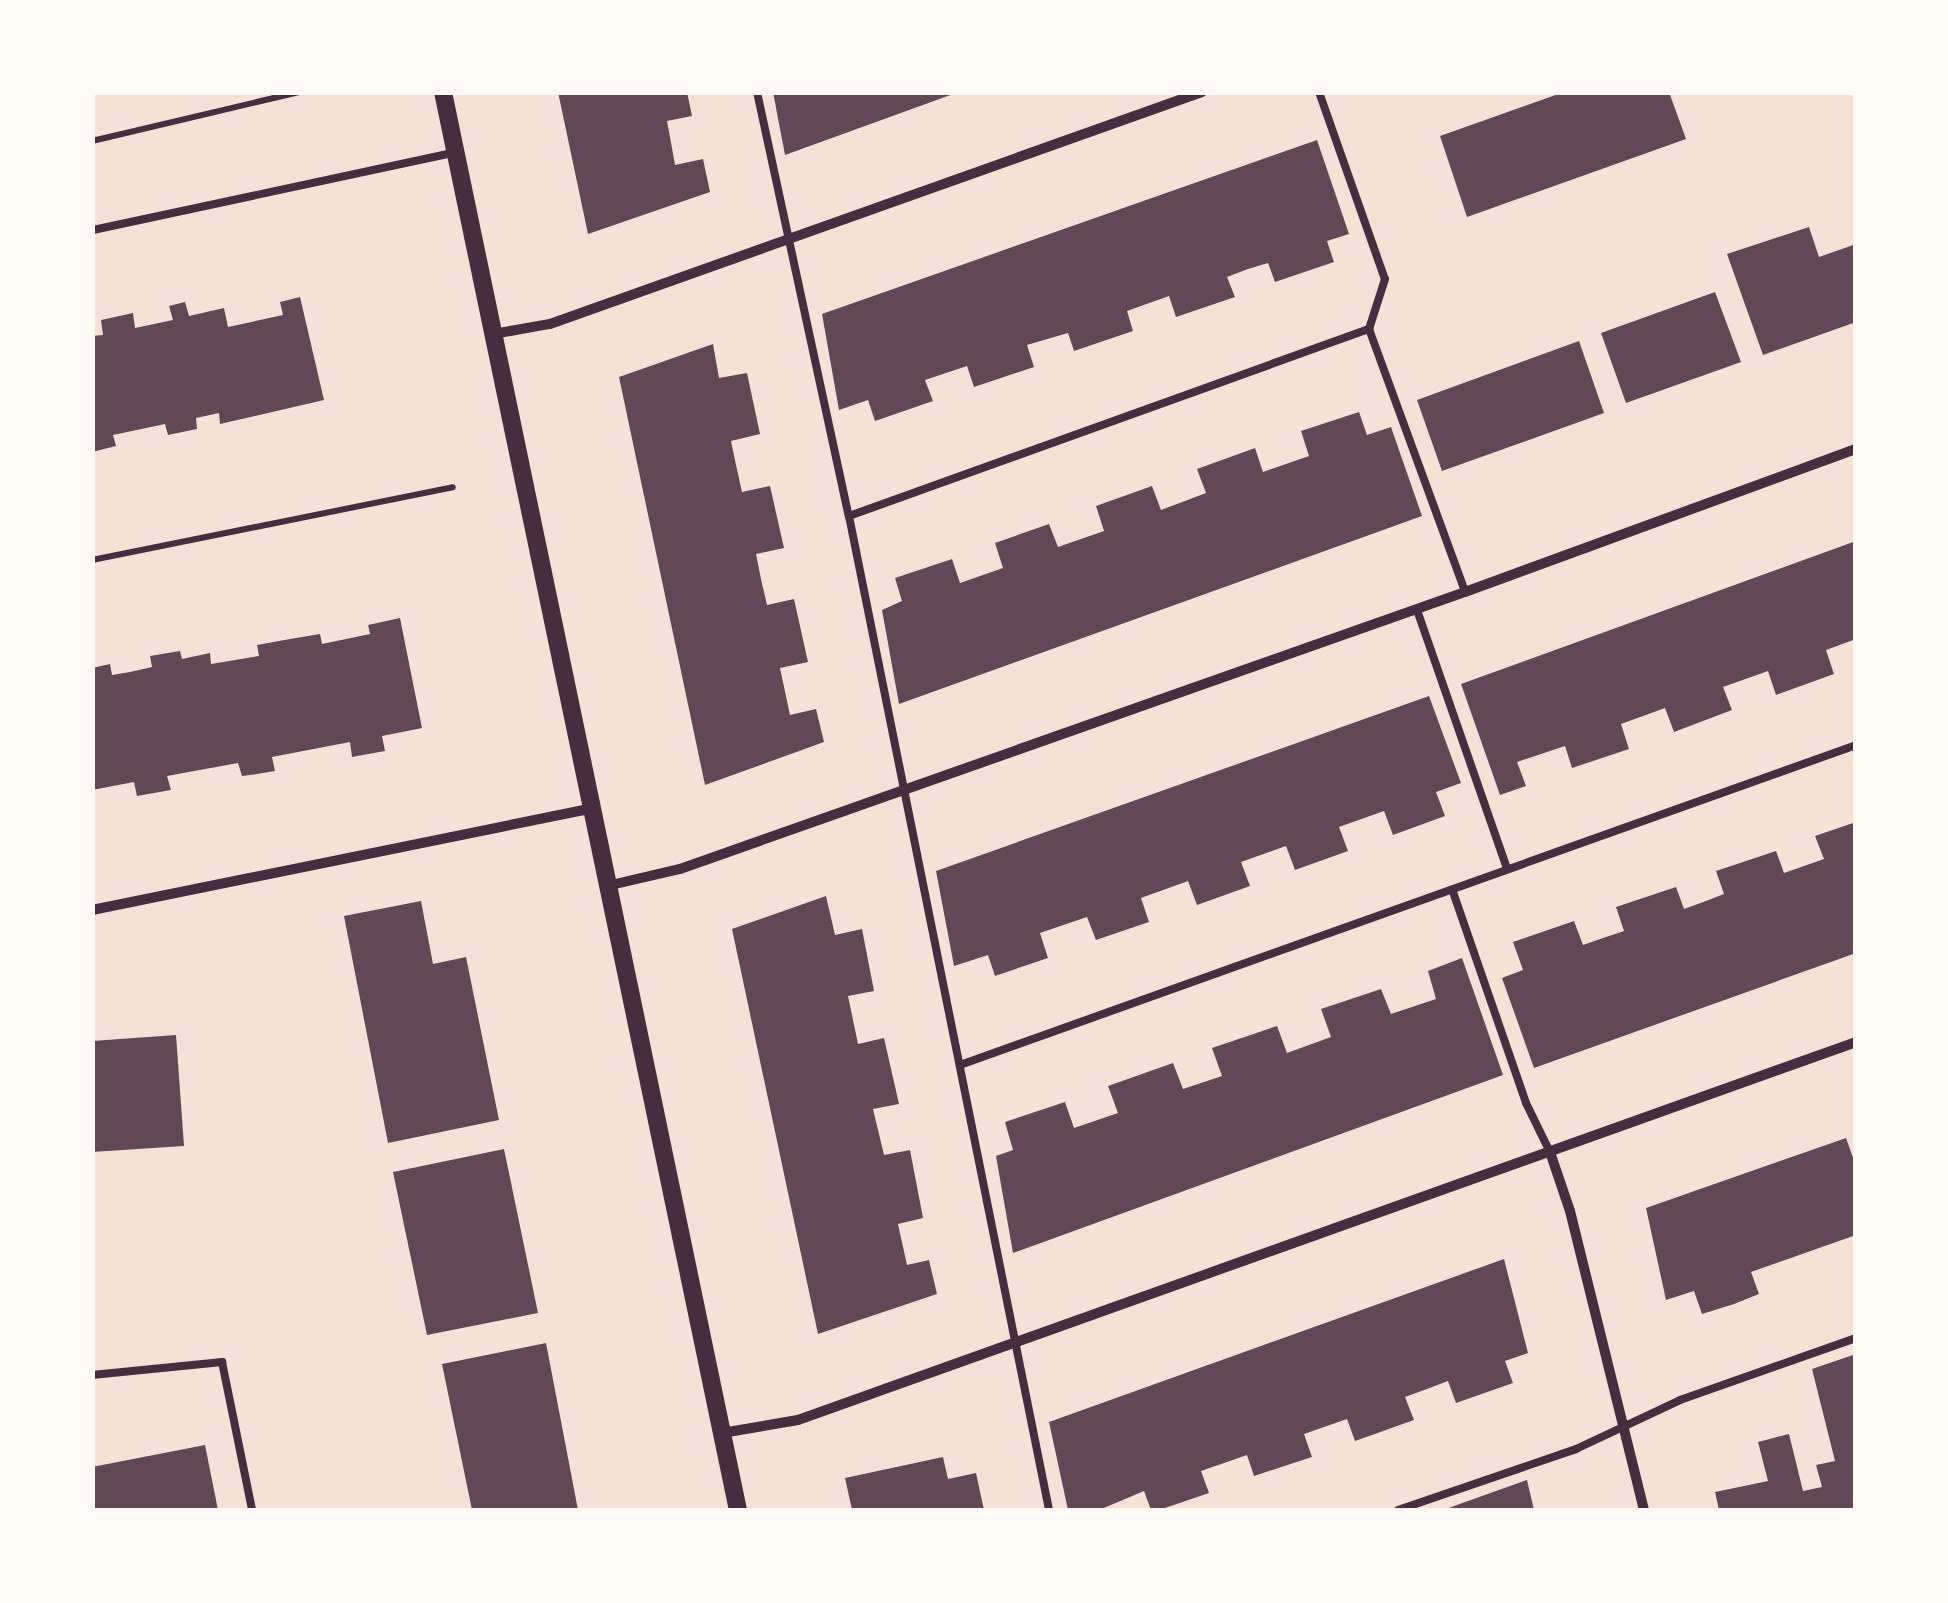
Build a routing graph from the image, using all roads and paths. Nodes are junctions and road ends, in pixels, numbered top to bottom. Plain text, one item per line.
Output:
1 (299, 92) edge
2 (443, 92) edge
3 (757, 92) edge
4 (1202, 92) edge
5 (1319, 92) edge
6 (92, 141) edge
7 (456, 152) junction
8 (94, 230) edge
9 (788, 241) junction
10 (1369, 330) junction
11 (493, 334) junction
12 (1856, 449) edge
13 (453, 488) dead end
14 (849, 516) junction
15 (92, 552) edge
16 (96, 559) edge
17 (1465, 592) junction
18 (1416, 610) junction
19 (1856, 745) edge
20 (903, 790) junction
21 (594, 808) junction
22 (1507, 868) junction
23 (610, 885) junction
24 (1453, 892) junction
25 (92, 910) edge
26 (1856, 1042) edge
27 (960, 1065) junction
28 (1550, 1152) junction
29 (1856, 1338) edge
30 (1016, 1342) junction
31 (92, 1375) edge
32 (1623, 1426) junction
33 (722, 1434) junction
34 (252, 1510) edge
35 (738, 1510) edge
36 (1049, 1510) edge
37 (1398, 1510) edge
38 (1644, 1510) edge

1 - 6 path
2 - 7 street
3 - 9 lane
4 - 9 street
5 - 10 lane
7 - 8 lane
7 - 11 street
9 - 11 street
9 - 14 lane
10 - 14 lane
10 - 17 lane
11 - 21 street
12 - 17 street
13 - 16 path
14 - 20 lane
15 - 16 path
17 - 18 street
18 - 20 street
18 - 22 lane
19 - 22 lane
20 - 23 street
20 - 27 lane
21 - 23 street
21 - 25 street
22 - 24 lane
23 - 33 street
24 - 27 lane
24 - 28 lane
26 - 28 street
27 - 30 lane
28 - 30 street
28 - 32 street
29 - 32 lane
30 - 33 street
30 - 36 lane
31 - 34 lane
32 - 37 lane
32 - 38 street
33 - 35 street

